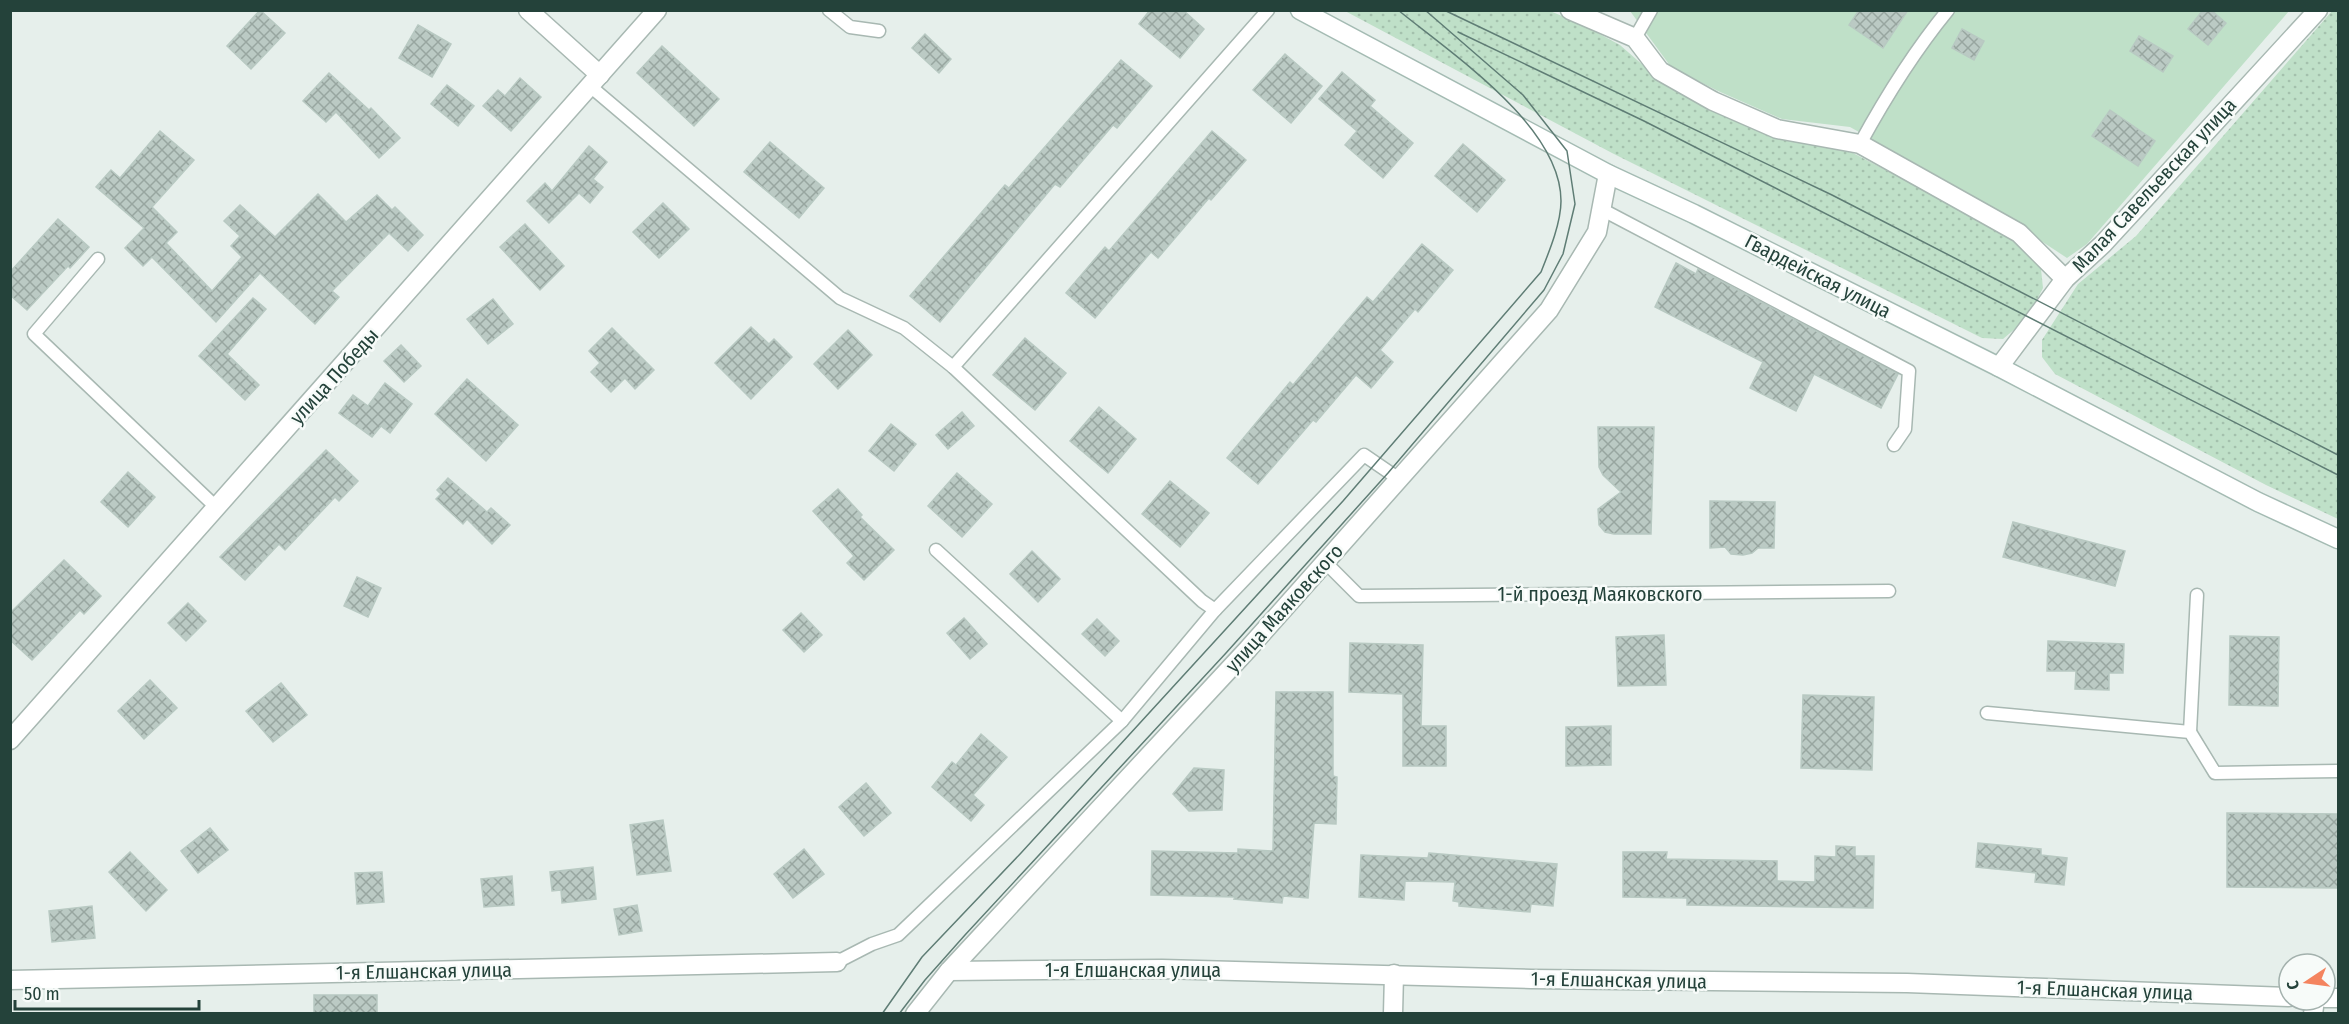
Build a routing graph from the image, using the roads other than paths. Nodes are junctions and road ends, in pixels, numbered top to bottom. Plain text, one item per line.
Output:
1 (528, 10) edge
2 (657, 10) edge
3 (829, 10) edge
4 (1269, 10) edge
5 (1300, 10) edge
6 (1570, 10) edge
7 (1651, 10) edge
8 (1948, 10) edge
9 (2318, 10) edge
10 (879, 31) dead end
11 (1635, 38) junction
12 (595, 80) junction
13 (1860, 144) junction
14 (1608, 174) junction
15 (1601, 209) junction
16 (98, 259) dead end
17 (2065, 279) junction
18 (953, 367) junction
19 (1999, 367) junction
20 (1894, 444) dead end
21 (1399, 479) junction
22 (217, 508) junction
23 (2338, 539) edge
24 (936, 550) dead end
25 (1325, 562) junction
26 (1889, 591) dead end
27 (2197, 596) dead end
28 (1215, 610) junction
29 (1987, 713) dead end
30 (1122, 721) junction
31 (2190, 732) junction
32 (10, 740) edge
33 (2338, 771) edge
34 (837, 962) joint
35 (949, 971) junction
36 (1394, 974) junction
37 (10, 980) edge
38 (2277, 997) edge
39 (915, 1014) edge
40 (1393, 1014) edge

1 - 12 street
2 - 12 street, улица Победы
3 - 10 lane
4 - 18 lane
5 - 14 street, Гвардейская улица
6 - 11 street
7 - 11 lane
8 - 13 lane
9 - 17 street, Малая Савельевская улица
11 - 13 street
12 - 18 lane
12 - 22 street, улица Победы
13 - 17 street
14 - 15 street, улица Маяковского
14 - 19 street, Гвардейская улица
15 - 20 lane
15 - 21 street, улица Маяковского
16 - 22 lane
17 - 19 street, Малая Савельевская улица
18 - 28 lane
19 - 23 street, Гвардейская улица
21 - 25 street, улица Маяковского
21 - 28 lane
22 - 32 street, улица Победы
24 - 30 lane
25 - 26 lane, 1-й проезд Маяковского
25 - 35 street, улица Маяковского
27 - 31 lane
28 - 30 lane
29 - 31 lane
30 - 34 lane
31 - 33 lane
34 - 37 street, 1-я Елшанская улица
35 - 36 street, 1-я Елшанская улица
35 - 39 street, улица Маяковского
36 - 38 street, 1-я Елшанская улица
36 - 40 street

